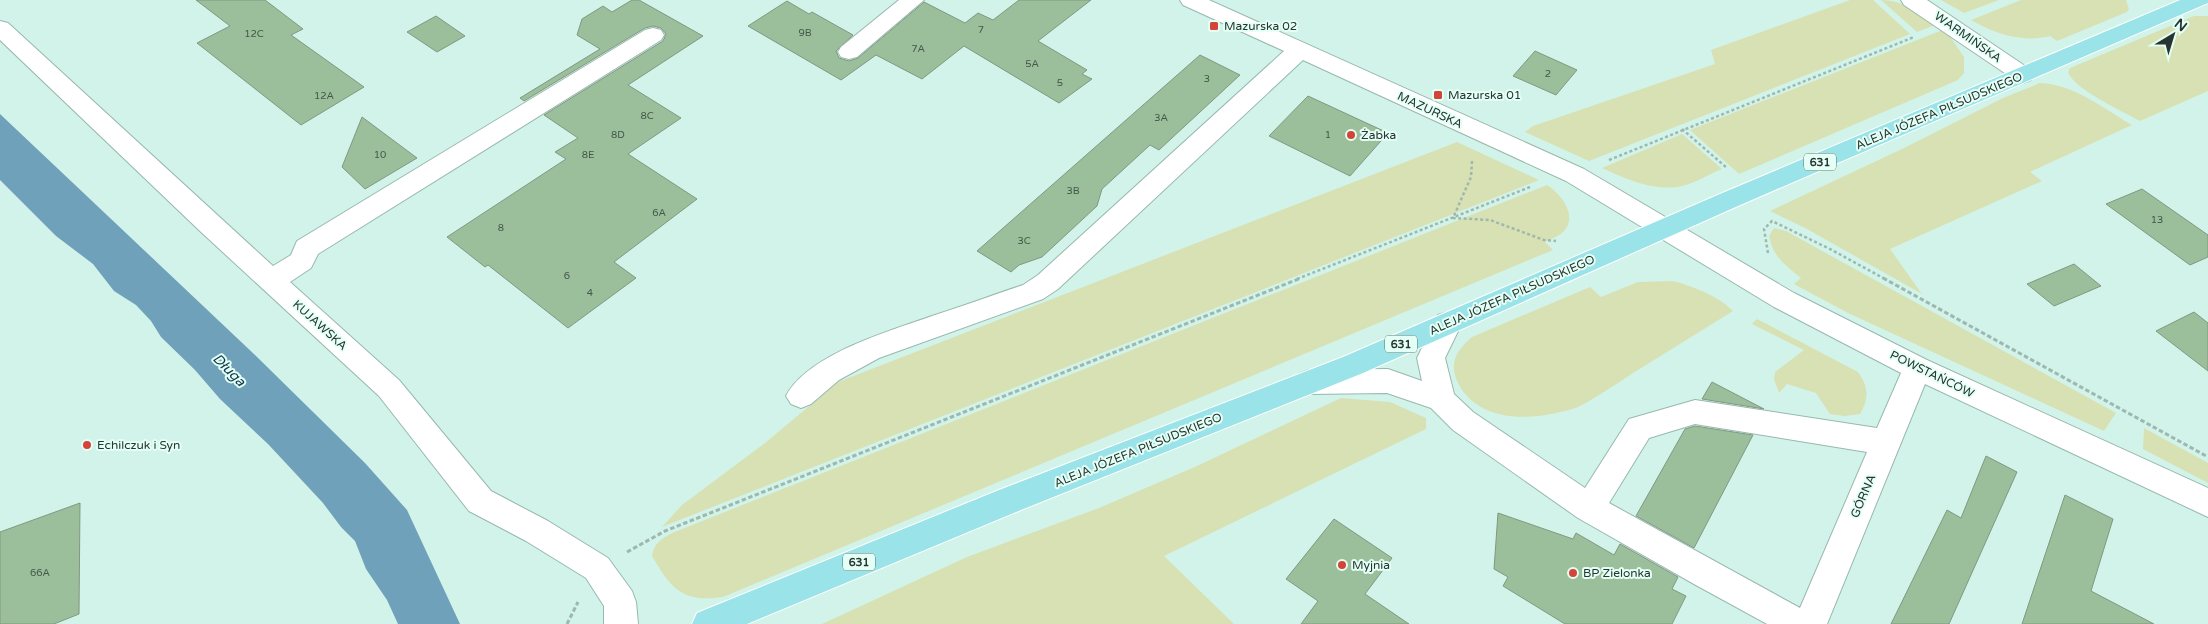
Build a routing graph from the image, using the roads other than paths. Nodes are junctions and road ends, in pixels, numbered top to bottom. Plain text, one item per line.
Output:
1 (913, 0) edge
2 (1191, 0) edge
3 (1912, 0) edge
4 (2199, 0) edge
5 (0, 28) edge
6 (653, 35) dead end
7 (1299, 50) junction
8 (849, 52) dead end
9 (2023, 75) junction
10 (1665, 228) junction
11 (271, 281) junction
12 (1448, 323) junction
13 (1917, 368) junction
14 (1309, 382) junction
15 (801, 396) dead end
16 (1441, 400) junction
17 (1885, 442) junction
18 (2208, 503) edge
19 (1589, 508) junction
20 (621, 624) edge
21 (709, 624) edge
22 (1799, 624) edge
23 (1810, 624) edge

1 - 8 street
2 - 7 street, MAZURSKA
3 - 9 street, WARMIŃSKA
4 - 9 main road, ALEJA JÓZEFA PIŁSUDSKIEGO / 631
5 - 11 street, KUJAWSKA
6 - 11 street
7 - 10 street, MAZURSKA
7 - 15 street
9 - 10 main road, ALEJA JÓZEFA PIŁSUDSKIEGO / 631
10 - 12 main road, ALEJA JÓZEFA PIŁSUDSKIEGO / 631
10 - 13 street, POWSTAŃCÓW
11 - 20 street, KUJAWSKA
12 - 14 main road, ALEJA JÓZEFA PIŁSUDSKIEGO / 631
12 - 16 street
13 - 17 street, GÓRNA
13 - 18 street, POWSTAŃCÓW
14 - 16 street
14 - 21 main road, ALEJA JÓZEFA PIŁSUDSKIEGO / 631
16 - 19 street
17 - 19 street
17 - 23 street, GÓRNA
19 - 22 street

